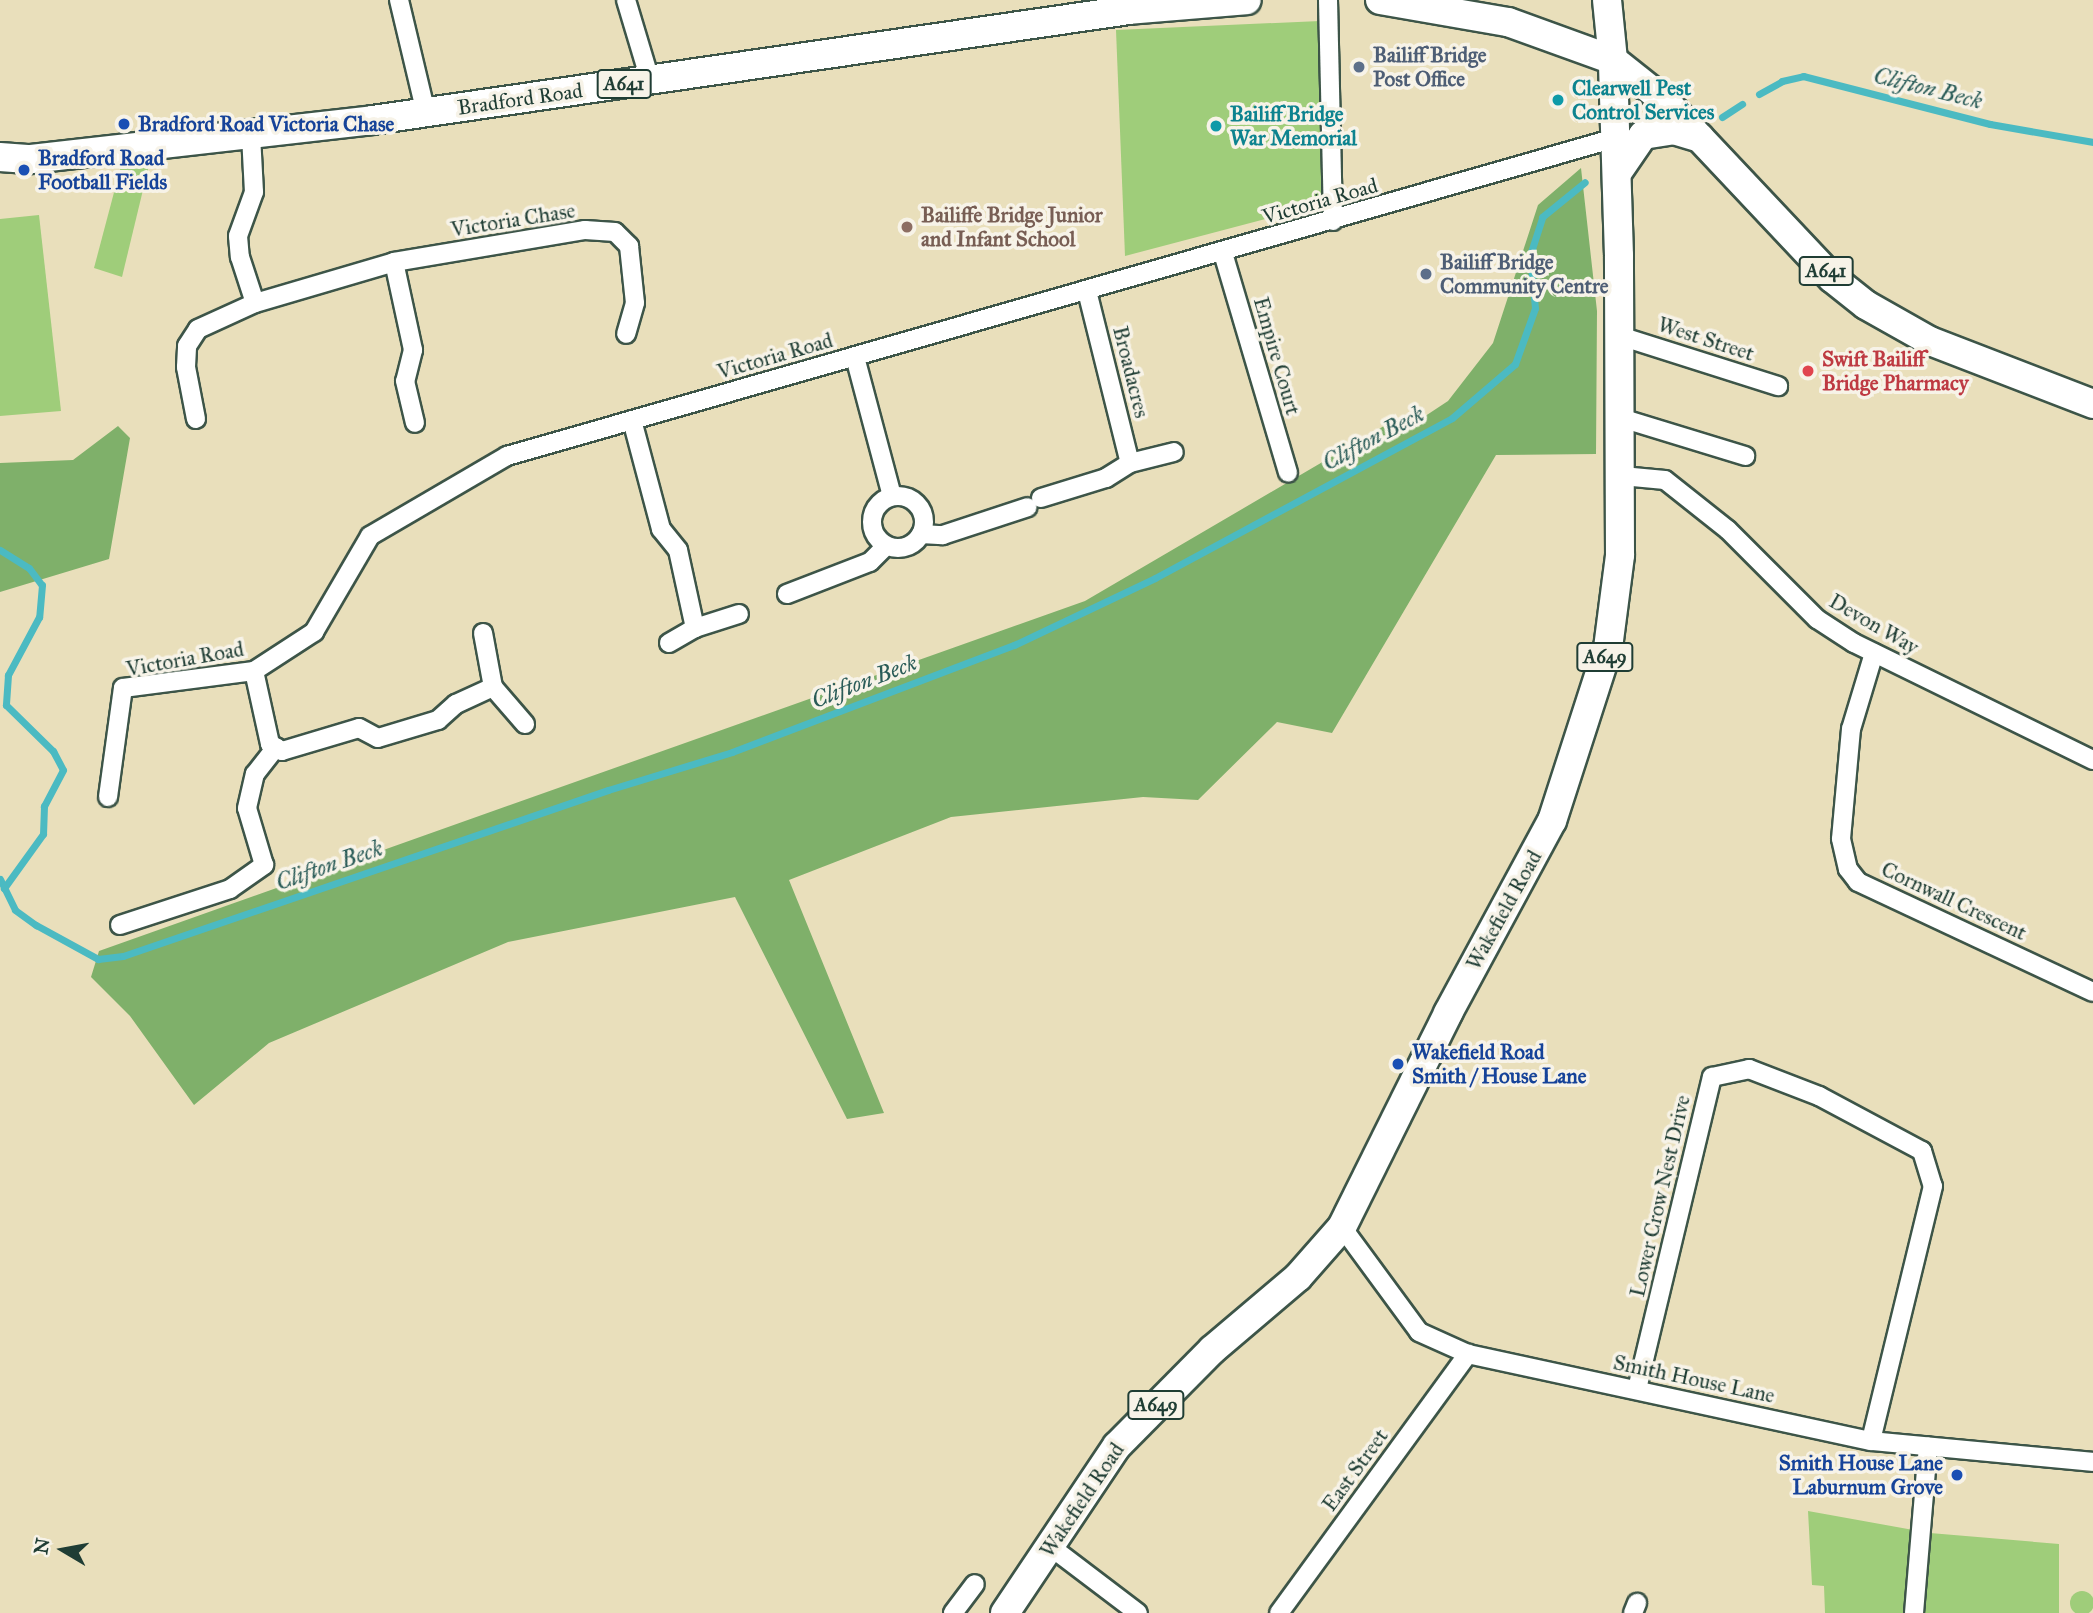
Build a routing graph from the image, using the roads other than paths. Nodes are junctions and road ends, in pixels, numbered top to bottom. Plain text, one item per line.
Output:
1 (399, 0) edge
2 (626, 0) edge
3 (1247, 0) edge
4 (1328, 0) edge
5 (1380, 0) edge
6 (1606, 0) edge
7 (1129, 5) edge
8 (1613, 60) junction
9 (650, 80) junction
10 (426, 113) junction
11 (251, 135) junction
12 (1615, 138) junction
13 (1700, 138) junction
14 (0, 157) edge
15 (1616, 176) junction
16 (1333, 221) junction
17 (1223, 253) junction
18 (394, 262) junction
19 (1087, 291) junction
20 (254, 303) junction
21 (626, 334) dead end
22 (1620, 336) junction
23 (855, 357) junction
24 (1778, 386) dead end
25 (2093, 404) edge
26 (1621, 418) junction
27 (196, 419) dead end
28 (632, 420) junction
29 (415, 423) dead end
30 (1174, 452) dead end
31 (1745, 456) dead end
32 (1130, 463) junction
33 (1288, 473) dead end
34 (1622, 476) junction
35 (892, 496) junction
36 (921, 534) junction
37 (886, 545) junction
38 (787, 594) dead end
39 (740, 614) dead end
40 (695, 628) junction
41 (483, 633) dead end
42 (669, 643) dead end
43 (1874, 653) junction
44 (254, 671) junction
45 (493, 687) junction
46 (526, 724) dead end
47 (276, 747) junction
48 (2093, 761) edge
49 (107, 797) dead end
50 (120, 925) dead end
51 (2093, 992) edge
52 (1342, 1227) junction
53 (1468, 1354) junction
54 (1637, 1389) junction
55 (1871, 1441) junction
56 (1928, 1447) junction
57 (2093, 1462) edge
58 (1051, 1546) junction
59 (975, 1584) dead end
60 (953, 1613) edge
61 (1005, 1613) edge
62 (1138, 1613) edge
63 (1279, 1613) edge
64 (1914, 1613) edge

1 - 10 street
2 - 9 street
3 - 7 main road, Bradford Road / A641
4 - 16 street
5 - 8 main road, A641
6 - 8 main road, A649
7 - 9 main road, Bradford Road / A641
8 - 12 main road, Wakefield Road / A649
8 - 13 main road, A641
9 - 10 main road, Bradford Road / A641
10 - 11 main road, Bradford Road / A641
11 - 14 main road, Bradford Road / A641
11 - 20 street
12 - 15 main road, Wakefield Road / A649
12 - 16 street, Victoria Road
13 - 15 main road
13 - 25 main road, A641
15 - 22 main road, Wakefield Road / A649
16 - 17 street, Victoria Road
17 - 19 street, Victoria Road
17 - 33 street, Empire Court
18 - 20 street, Victoria Chase
18 - 21 street, Victoria Chase
18 - 29 street
19 - 23 street, Victoria Road
19 - 32 street, Broadacres
20 - 27 street, Victoria Chase
22 - 24 street, West Street
22 - 26 main road, Wakefield Road / A649
23 - 28 street, Victoria Road
23 - 35 street
26 - 31 street
26 - 34 main road, Wakefield Road / A649
28 - 40 street
28 - 44 street, Victoria Road
30 - 32 street
32 - 36 street
34 - 43 street, Devon Way
34 - 52 main road, Wakefield Road / A649
35 - 36 street
35 - 37 street
36 - 37 street
37 - 38 street
39 - 40 street
40 - 42 street
41 - 45 street
43 - 48 street, Devon Way
43 - 51 street, Cornwall Crescent
44 - 47 street
44 - 49 street, Victoria Road
45 - 46 street
45 - 47 street
47 - 50 street
52 - 53 street, Smith House Lane
52 - 58 main road, Wakefield Road / A649
53 - 54 street, Smith House Lane
53 - 63 street, East Street
54 - 55 street, Smith House Lane
54 - 55 street, Lower Crow Nest Drive
55 - 56 street, Smith House Lane
56 - 57 street, Smith House Lane
56 - 64 street
58 - 61 main road, Wakefield Road / A649
58 - 62 street
59 - 60 street

